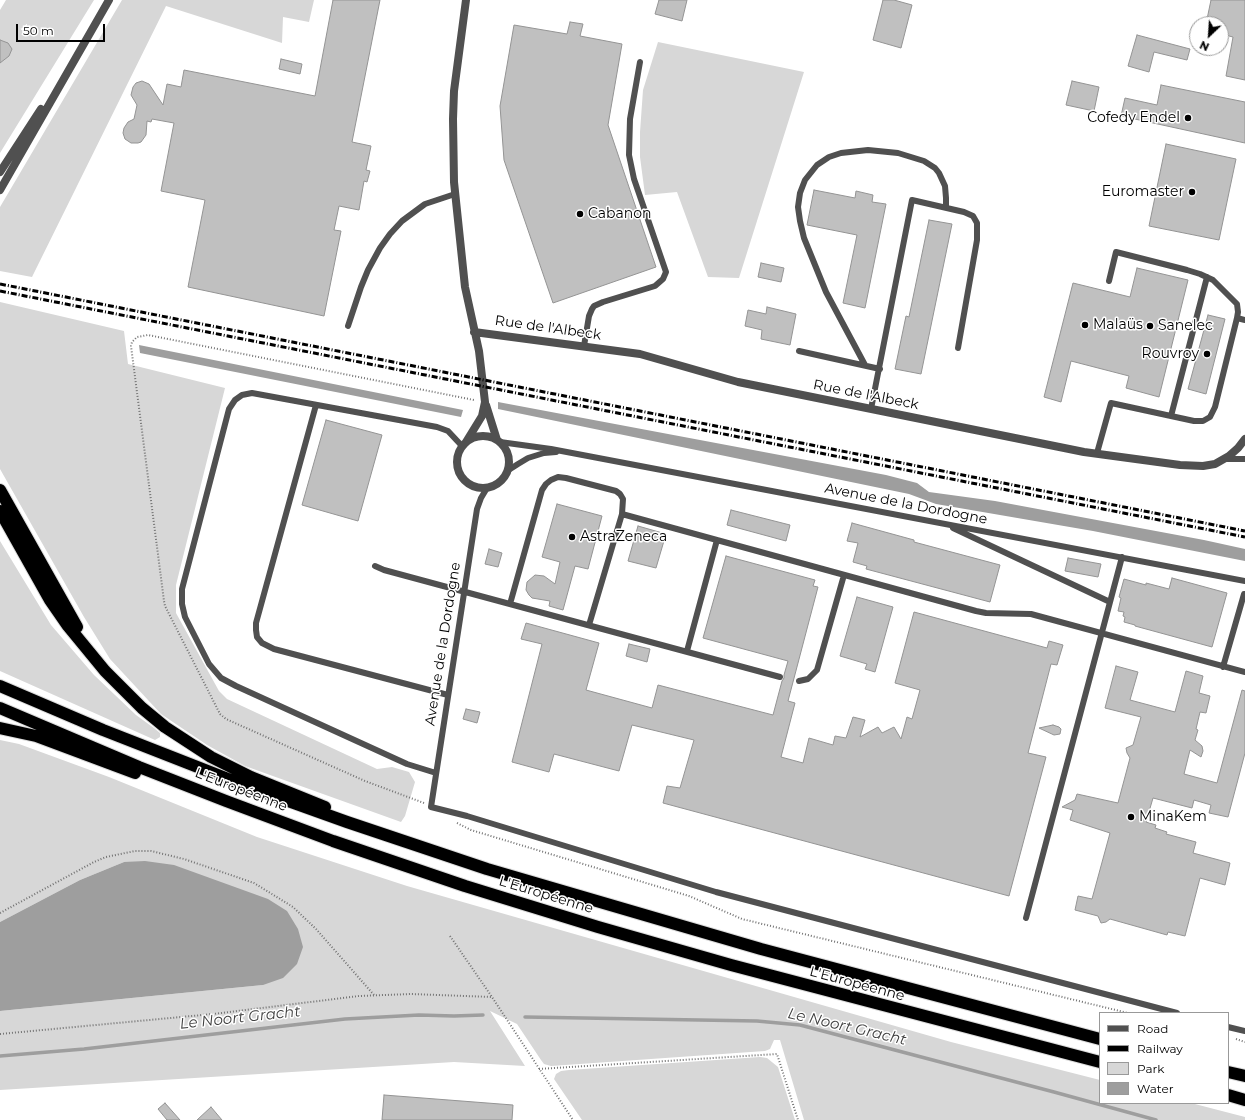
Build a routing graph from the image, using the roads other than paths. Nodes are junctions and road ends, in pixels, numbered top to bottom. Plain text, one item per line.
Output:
1 (109, 0) edge
2 (466, 0) edge
3 (81, 48) junction
4 (640, 62) dead end
5 (0, 172) edge
6 (0, 190) edge
7 (455, 194) junction
8 (946, 207) junction
9 (1207, 277) junction
10 (1109, 281) dead end
11 (1237, 318) junction
12 (1245, 320) edge
13 (348, 326) dead end
14 (474, 332) junction
15 (584, 346) junction
16 (958, 348) dead end
17 (799, 351) dead end
18 (865, 365) junction
19 (880, 368) junction
20 (485, 402) junction
21 (316, 405) junction
22 (871, 409) junction
23 (1171, 416) junction
24 (1245, 439) edge
25 (499, 441) junction
26 (464, 444) junction
27 (563, 452) junction
28 (1097, 453) junction
29 (1224, 459) junction
30 (1245, 459) edge
31 (507, 471) junction
32 (487, 488) junction
33 (0, 490) edge
34 (0, 511) edge
35 (622, 514) junction
36 (944, 524) junction
37 (717, 540) junction
38 (1122, 557) junction
39 (374, 566) dead end
40 (844, 574) junction
41 (1245, 581) edge
42 (464, 592) junction
43 (1244, 594) dead end
44 (1110, 602) junction
45 (510, 604) junction
46 (589, 625) junction
47 (1102, 633) junction
48 (687, 651) junction
49 (1224, 667) junction
50 (105, 671) junction
51 (1245, 672) edge
52 (780, 676) dead end
53 (799, 682) dead end
54 (0, 686) edge
55 (448, 695) junction
56 (0, 708) edge
57 (0, 728) edge
58 (436, 773) junction
59 (291, 826) junction
60 (403, 842) junction
61 (1026, 918) dead end
62 (1172, 1012) edge
63 (1229, 1026) edge
64 (1245, 1031) edge
65 (1099, 1039) edge
66 (1099, 1062) edge
67 (1229, 1072) edge
68 (1245, 1076) edge
69 (1229, 1095) edge
70 (1245, 1100) edge

1 - 3 street
2 - 7 street
3 - 5 street
3 - 6 street
4 - 15 lane
7 - 13 lane
7 - 14 street
8 - 16 lane
8 - 18 lane
8 - 19 lane
9 - 10 lane
9 - 11 lane
9 - 23 lane
11 - 12 lane
11 - 23 lane
14 - 15 street, Rue de l'Albeck
14 - 20 street
15 - 22 street, Rue de l'Albeck
17 - 18 lane
18 - 19 lane
19 - 22 lane
20 - 25 street
20 - 26 street
21 - 26 lane
21 - 55 lane
21 - 58 lane
22 - 28 street, Rue de l'Albeck
23 - 28 lane
24 - 29 street, Rue de l'Albeck
25 - 26 street
25 - 27 lane, Avenue de la Dordogne
25 - 31 street
26 - 32 street
27 - 31 lane, Avenue de la Dordogne
27 - 36 lane, Avenue de la Dordogne
28 - 29 street, Rue de l'Albeck
29 - 30 lane
31 - 32 street
32 - 42 lane, Avenue de la Dordogne
33 - 50 highway
34 - 50 highway
35 - 37 lane
35 - 45 lane
35 - 46 lane
36 - 38 lane, Avenue de la Dordogne
36 - 44 lane
37 - 40 lane
37 - 48 lane
38 - 41 lane, Avenue de la Dordogne
38 - 44 lane
39 - 42 lane
40 - 47 lane
40 - 53 lane
42 - 45 lane
42 - 55 lane, Avenue de la Dordogne
43 - 49 lane
44 - 47 lane
45 - 46 lane
46 - 48 lane
47 - 49 lane
47 - 61 lane
48 - 52 lane
49 - 51 lane
50 - 60 highway
54 - 60 highway, L'Européenne
55 - 58 lane, Avenue de la Dordogne
56 - 59 highway, L'Européenne
57 - 59 highway
58 - 62 lane, Avenue de la Dordogne
59 - 66 highway, L'Européenne
60 - 65 highway, L'Européenne
63 - 64 lane
67 - 68 highway
69 - 70 highway

